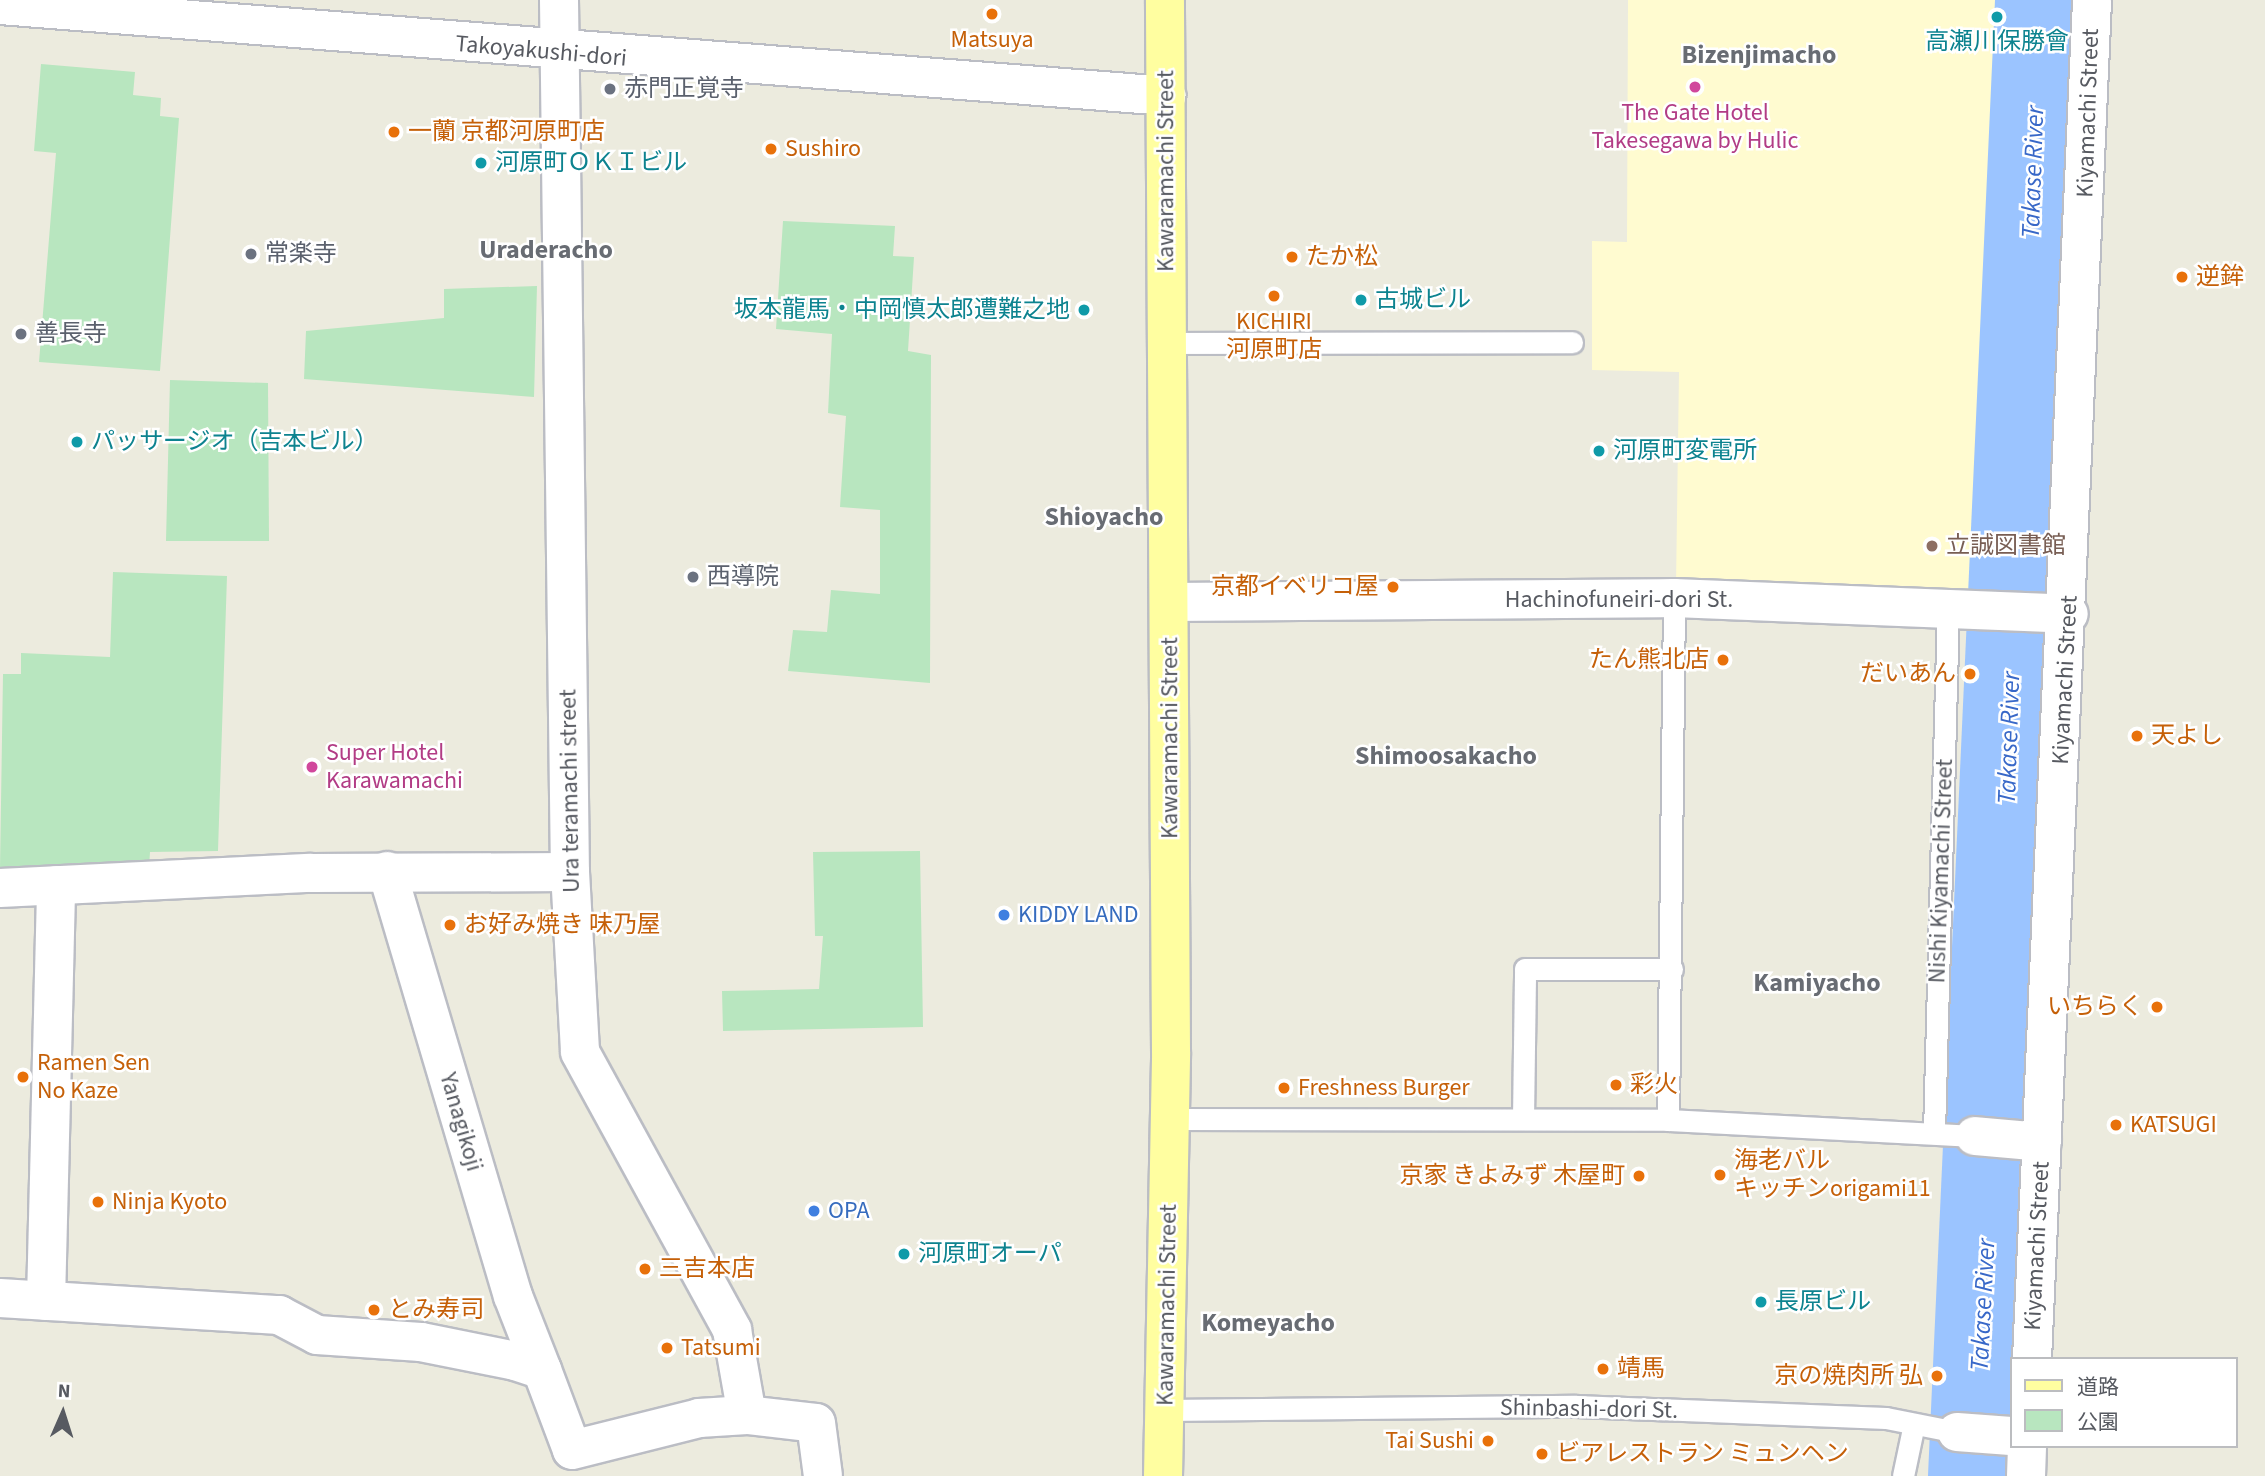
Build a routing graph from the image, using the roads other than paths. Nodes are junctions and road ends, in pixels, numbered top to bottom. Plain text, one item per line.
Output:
1 (559, 0) edge
2 (1165, 0) edge
3 (2092, 0) edge
4 (0, 5) edge
5 (558, 53) junction
6 (1166, 96) junction
7 (1573, 342) dead end
8 (1168, 343) junction
9 (1674, 598) junction
10 (1170, 601) junction
11 (1967, 609) junction
12 (2051, 613) junction
13 (387, 871) junction
14 (570, 872) junction
15 (56, 886) junction
16 (0, 888) edge
17 (1672, 968) junction
18 (1170, 1119) junction
19 (1523, 1119) junction
20 (1668, 1120) junction
21 (1934, 1133) junction
22 (1975, 1136) joint
23 (2028, 1140) junction
24 (0, 1298) edge
25 (46, 1301) junction
26 (2032, 1357) edge
27 (542, 1370) junction
28 (1165, 1410) junction
29 (747, 1415) junction
30 (1914, 1424) junction
31 (1987, 1434) edge
32 (2027, 1448) edge
33 (823, 1476) edge
34 (1163, 1476) edge
35 (1903, 1476) edge
36 (2026, 1476) edge

1 - 5 street, Ura teramachi street
2 - 6 main road, Kawaramachi Street
3 - 12 street, Kiyamachi Street
4 - 5 street, Takoyakushi-dori
5 - 6 street, Takoyakushi-dori
5 - 14 street, Ura teramachi street
6 - 8 main road, Kawaramachi Street
7 - 8 lane
8 - 10 main road, Kawaramachi Street
9 - 10 street, Hachinofuneiri-dori St.
9 - 11 street, Hachinofuneiri-dori St.
9 - 17 lane
10 - 18 main road, Kawaramachi Street
11 - 12 street, Hachinofuneiri-dori St.
11 - 21 lane, Nishi Kiyamachi Street
12 - 23 street, Kiyamachi Street
13 - 14 street
13 - 15 street
13 - 27 street, Yanagikoji
14 - 29 street, Ura teramachi street
15 - 16 street
15 - 25 street
17 - 19 lane
17 - 20 lane
18 - 19 lane
18 - 28 main road, Kawaramachi Street
19 - 20 lane
20 - 21 lane
21 - 22 lane
22 - 23 street
23 - 26 street, Kiyamachi Street
24 - 25 street
25 - 27 street
27 - 29 street, Yanagikoji
28 - 30 lane, Shinbashi-dori St.
28 - 34 main road, Kawaramachi Street
29 - 33 street
30 - 31 lane, Shinbashi-dori St.
30 - 35 lane
32 - 36 street

